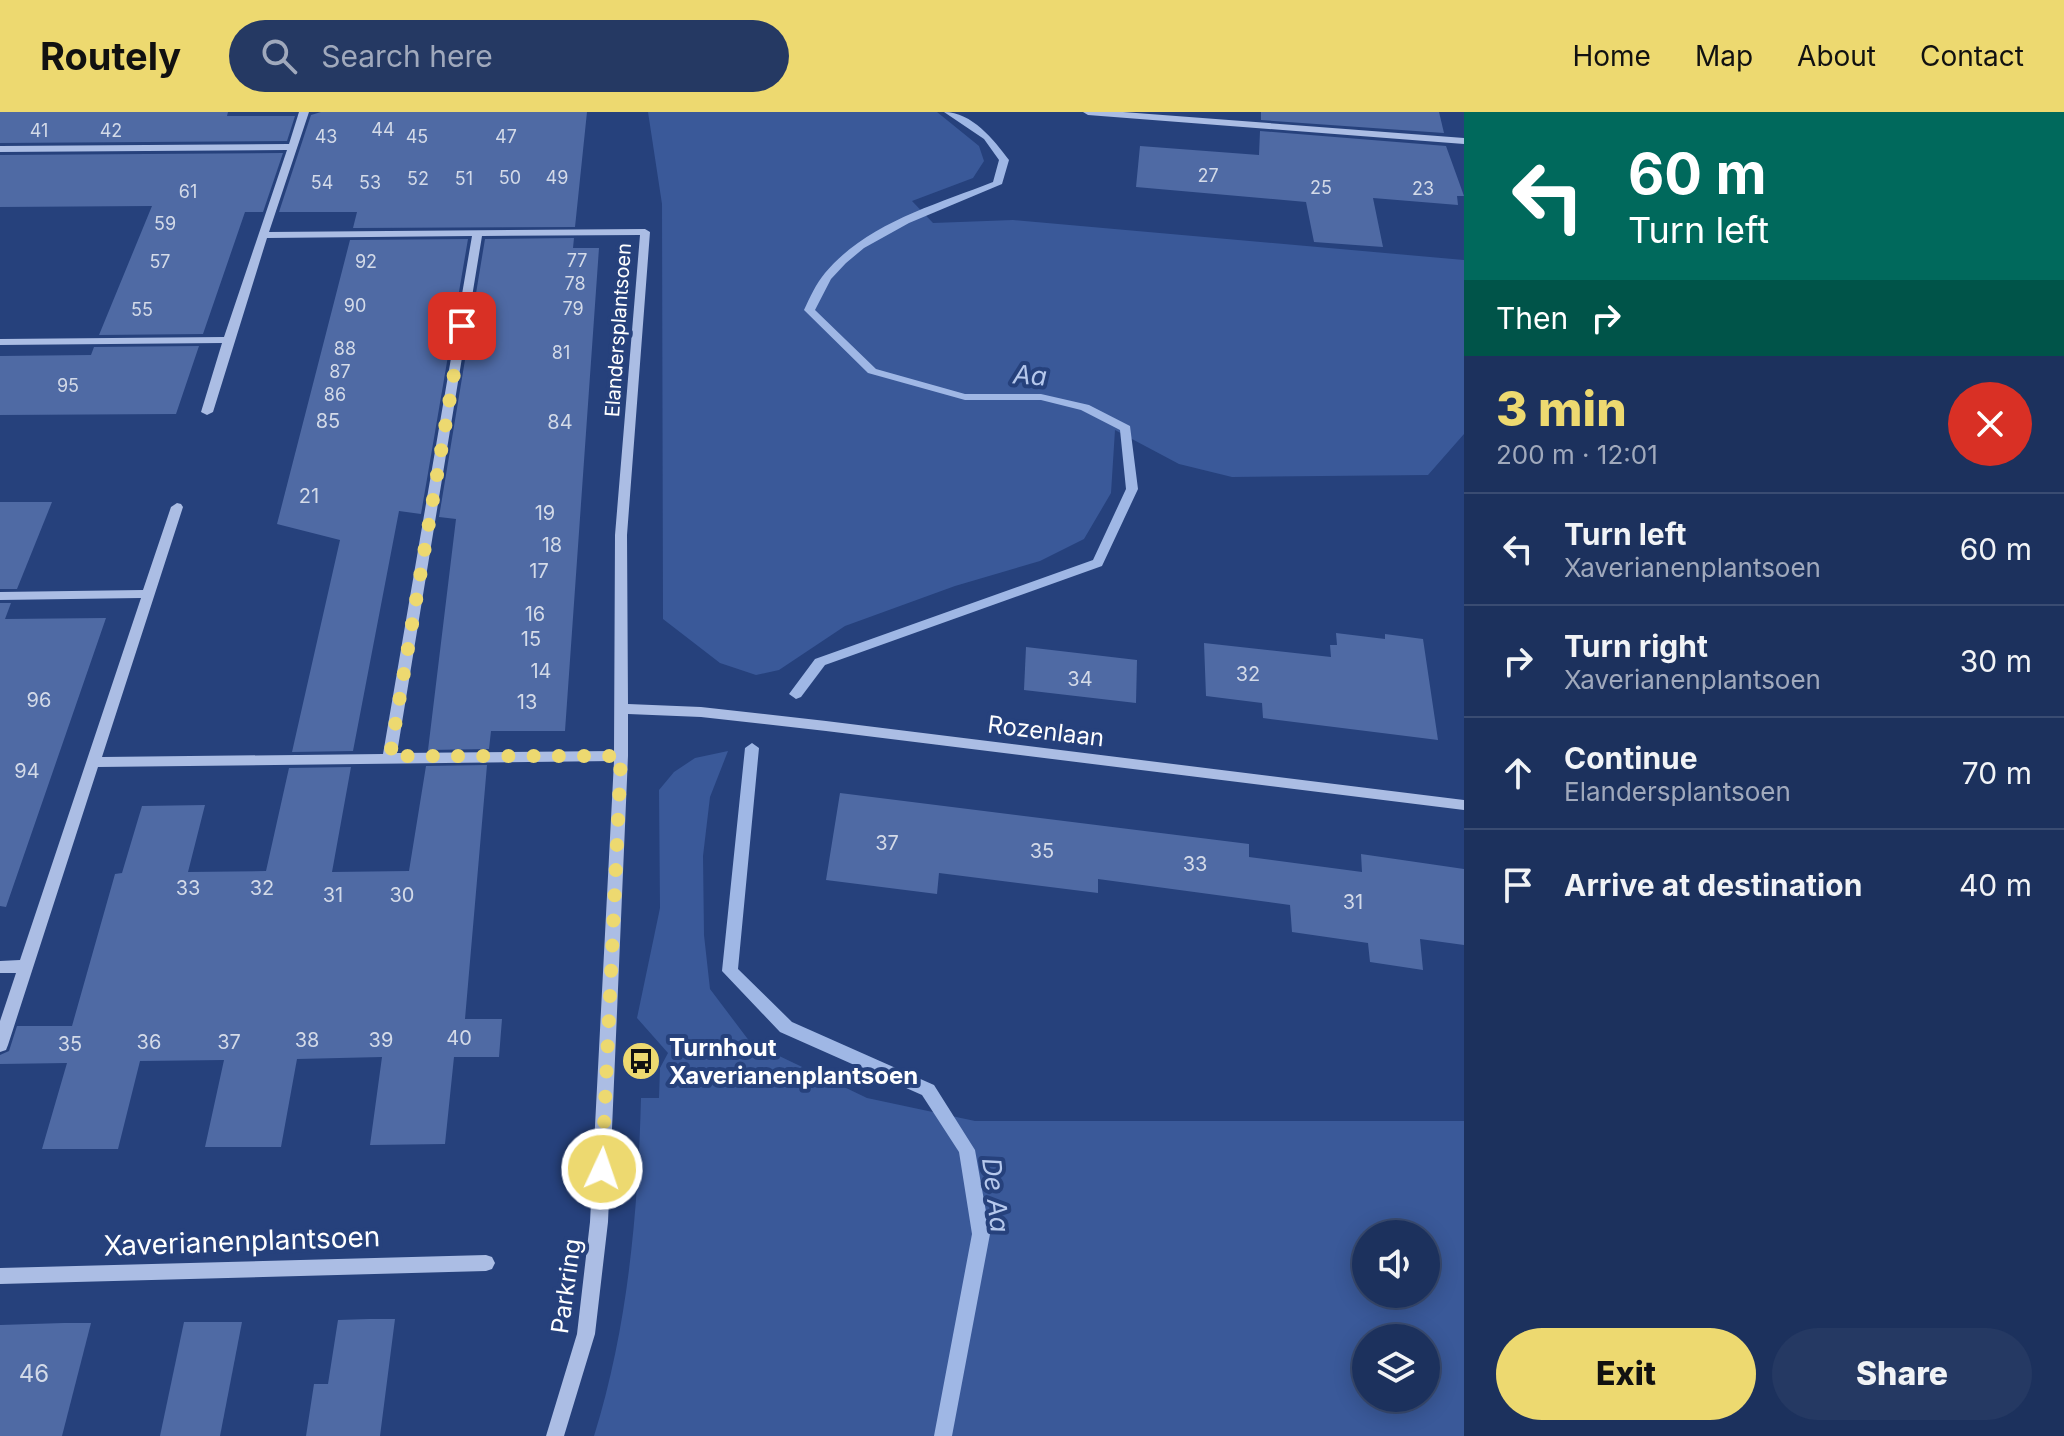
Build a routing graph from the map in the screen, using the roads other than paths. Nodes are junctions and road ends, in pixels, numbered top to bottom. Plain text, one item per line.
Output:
1 (304, 112) edge
2 (1088, 112) edge
3 (1464, 141) edge
4 (291, 147) junction
5 (0, 149) edge
6 (477, 234) junction
7 (264, 235) junction
8 (228, 340) junction
9 (0, 342) edge
10 (207, 412) dead end
11 (177, 507) dead end
12 (148, 594) junction
13 (0, 596) edge
14 (621, 709) junction
15 (390, 756) junction
16 (621, 756) junction
17 (92, 762) junction
18 (1464, 805) edge
19 (24, 966) junction
20 (0, 967) edge
21 (0, 1045) edge
22 (486, 1263) dead end
23 (0, 1276) edge
24 (555, 1436) edge

1 - 4 street
2 - 3 street
4 - 5 street
4 - 7 street
6 - 7 street, Elandersplantsoen
6 - 14 street, Elandersplantsoen
6 - 15 street
7 - 8 street
8 - 9 street
8 - 10 street
11 - 12 street
12 - 13 street
12 - 17 street
14 - 16 street
14 - 18 street, Rozenlaan
15 - 16 street
15 - 17 street
16 - 24 street, Parkring
17 - 19 street
19 - 20 street
19 - 21 street
22 - 23 street, Xaverianenplantsoen

